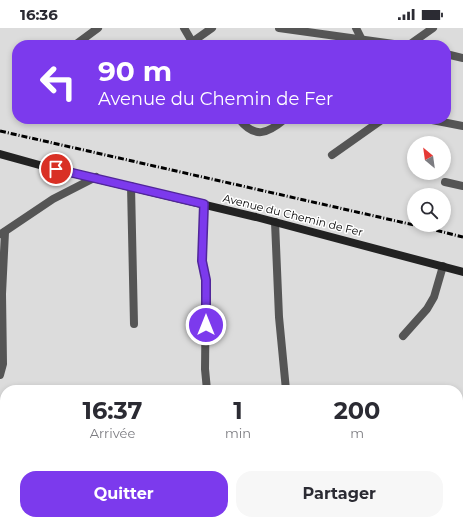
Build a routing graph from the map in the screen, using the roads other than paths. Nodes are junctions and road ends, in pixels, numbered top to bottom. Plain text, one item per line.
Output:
1 (98, 28) edge
2 (184, 28) edge
3 (212, 28) edge
4 (279, 28) edge
5 (356, 28) edge
6 (433, 28) edge
7 (82, 40) edge
8 (190, 40) edge
9 (197, 40) edge
10 (362, 40) joint
11 (416, 40) edge
12 (451, 55) edge
13 (463, 58) edge
14 (244, 124) edge
15 (278, 124) edge
16 (376, 124) edge
17 (451, 124) edge
18 (463, 126) edge
19 (0, 154) edge
20 (332, 154) dead end
21 (96, 177) junction
22 (445, 182) dead end
23 (131, 186) junction
24 (463, 186) edge
25 (204, 204) junction
26 (275, 222) junction
27 (2, 233) edge
28 (443, 266) junction
29 (463, 272) edge
30 (134, 324) dead end
31 (403, 336) dead end
32 (0, 375) edge
33 (207, 385) edge
34 (285, 385) edge

1 - 7 street
2 - 8 street
3 - 9 street
4 - 10 street
5 - 10 street
6 - 11 street
12 - 13 street
14 - 15 street
16 - 20 street
17 - 18 street
19 - 21 street, Avenue du Chemin de Fer
21 - 23 street, Avenue du Chemin de Fer
21 - 27 street
22 - 24 street
23 - 25 street, Avenue du Chemin de Fer
23 - 30 street
25 - 26 street, Avenue du Chemin de Fer
25 - 33 street
26 - 28 street, Avenue du Chemin de Fer
26 - 34 street
27 - 32 street
28 - 29 street, Avenue du Chemin de Fer
28 - 31 street

